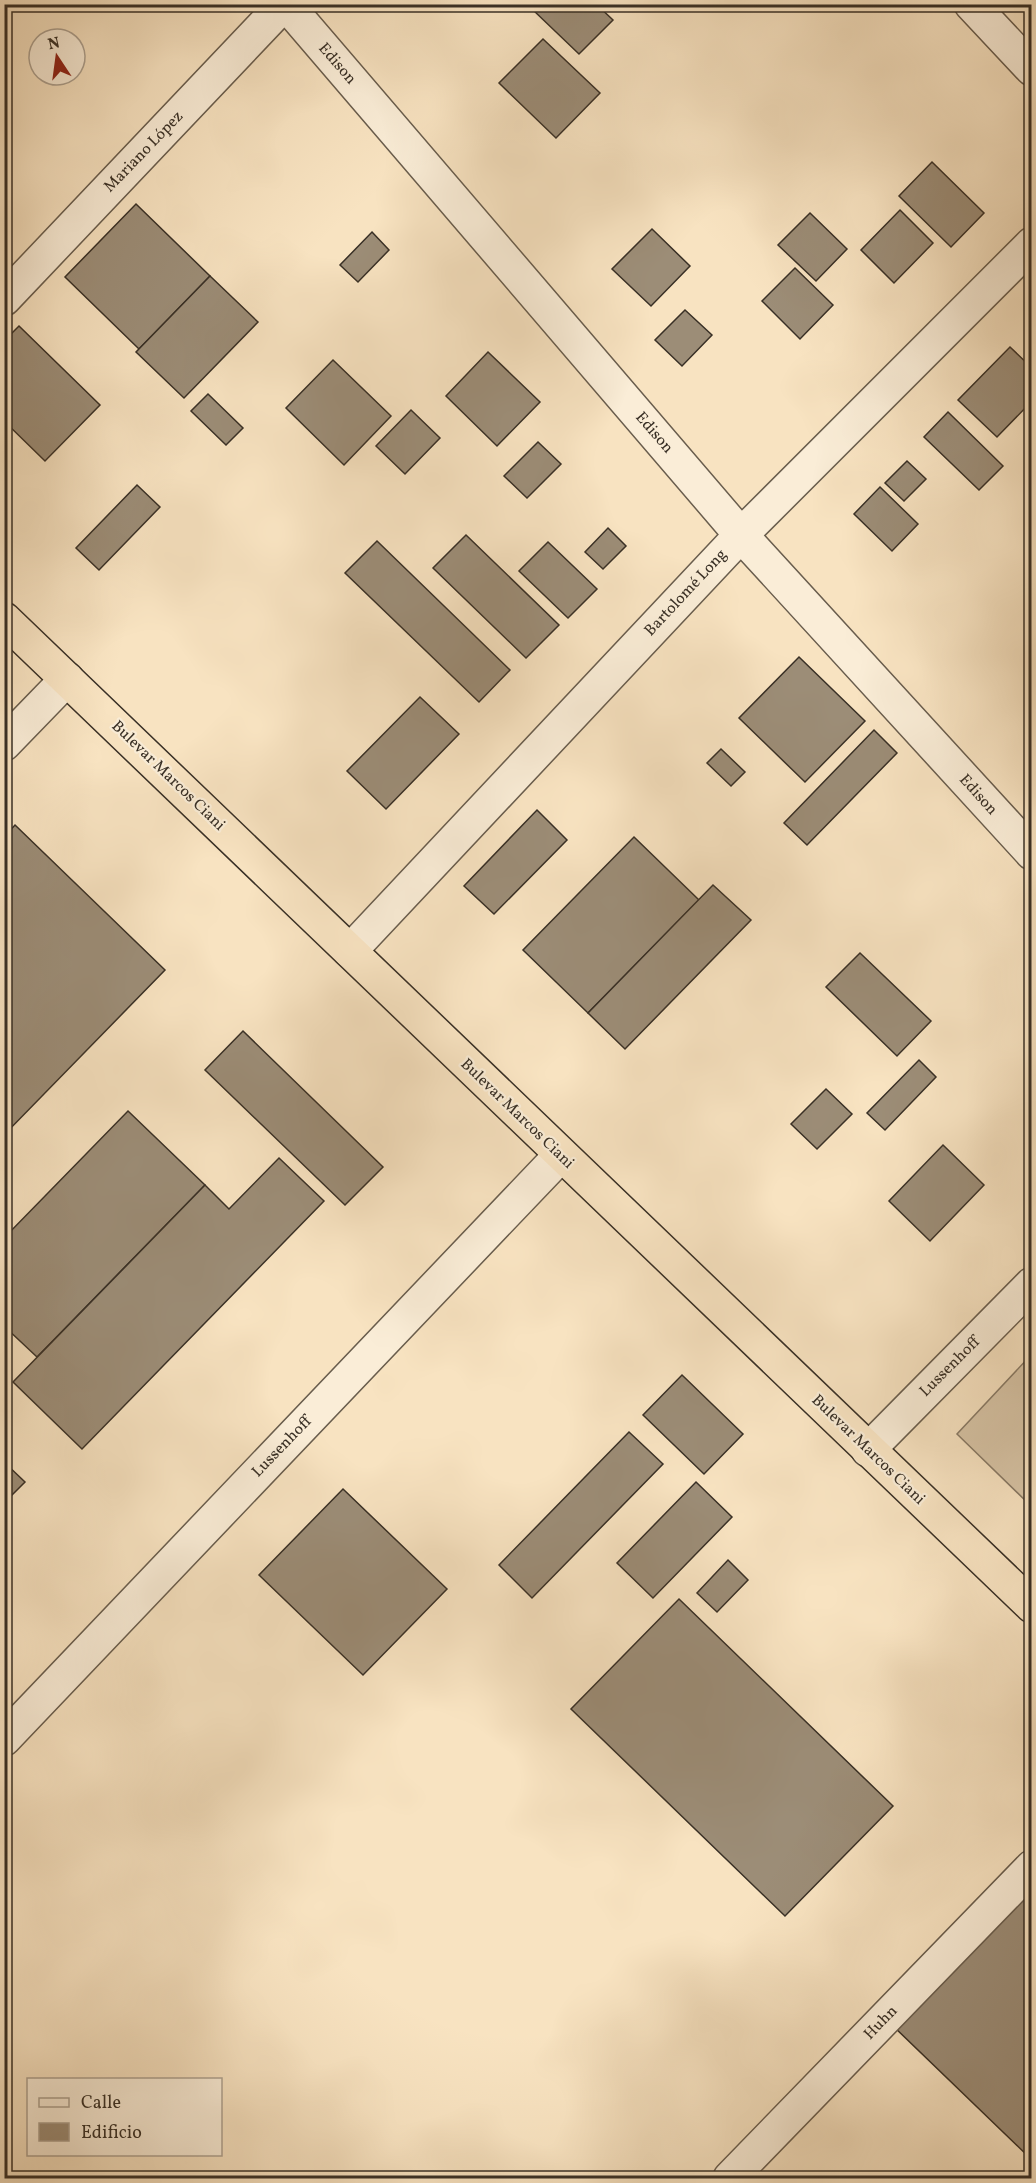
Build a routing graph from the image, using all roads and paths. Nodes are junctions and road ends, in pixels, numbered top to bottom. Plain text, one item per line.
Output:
1 (285, 4) edge
2 (971, 4) edge
3 (1032, 69) edge
4 (1032, 244) edge
5 (4, 298) edge
6 (741, 535) junction
7 (4, 619) edge
8 (67, 679) junction
9 (4, 744) edge
10 (1032, 853) edge
11 (350, 951) junction
12 (560, 1156) junction
13 (1032, 1284) edge
14 (868, 1450) junction
15 (1032, 1606) edge
16 (4, 1739) edge
17 (1032, 1867) edge
18 (730, 2178) edge

1 - 5 street, Mariano López
1 - 6 street, Edison
2 - 3 street
4 - 6 street, Bartolomé Long
6 - 10 street, Edison
6 - 11 street, Bartolomé Long
7 - 8 highway, Bulevar Marcos Ciani
8 - 9 street
8 - 11 highway, Bulevar Marcos Ciani
11 - 12 highway, Bulevar Marcos Ciani
12 - 14 highway, Bulevar Marcos Ciani
12 - 16 street, Lussenhoff
13 - 14 street, Lussenhoff
14 - 15 highway, Bulevar Marcos Ciani
17 - 18 street, Huhn

